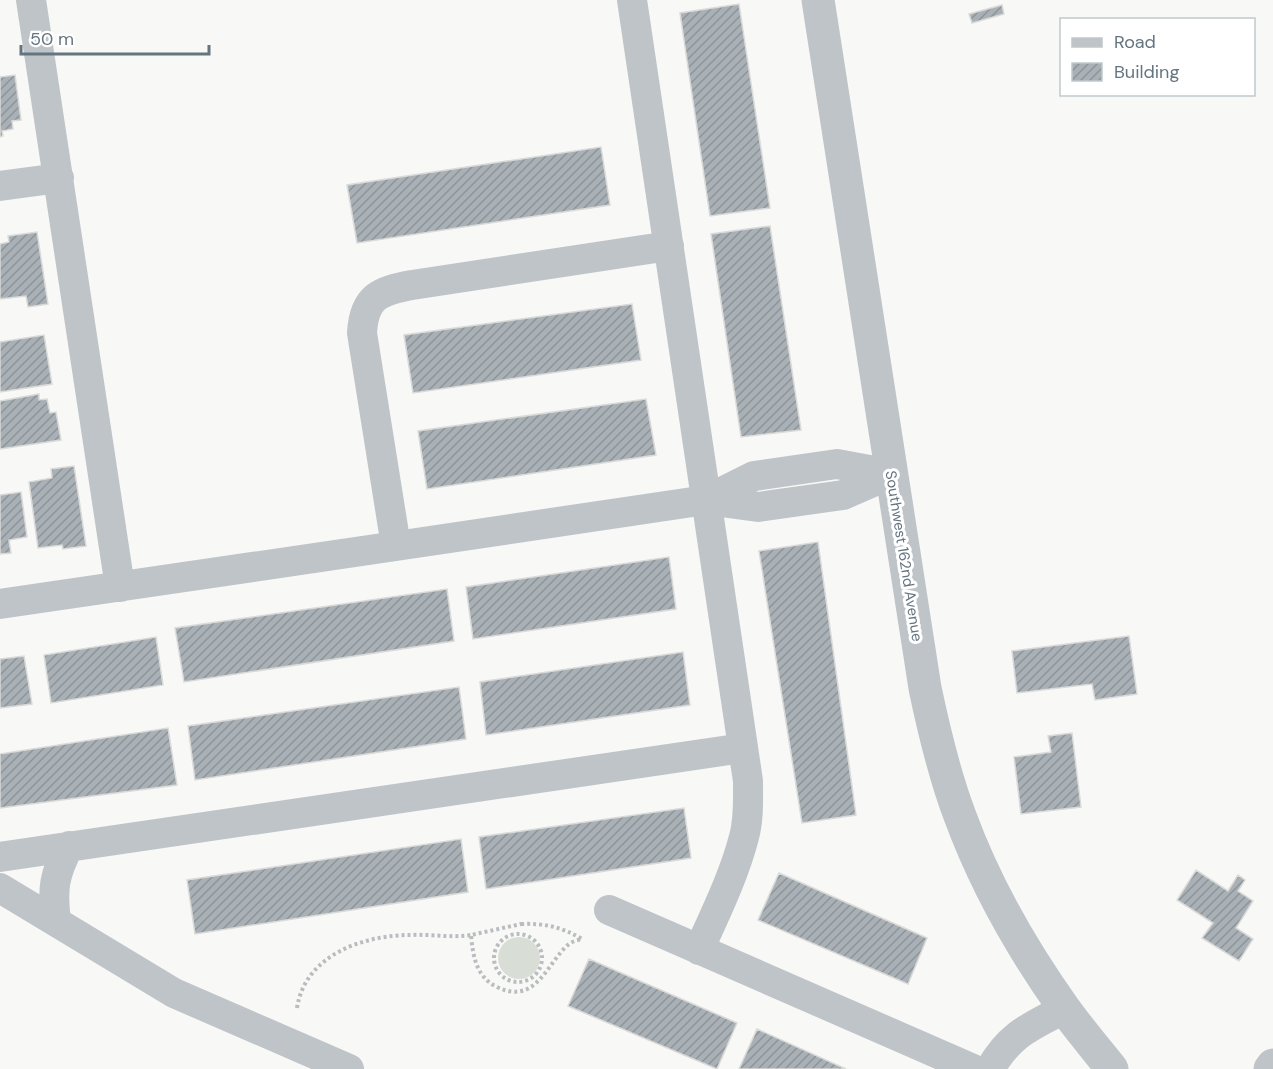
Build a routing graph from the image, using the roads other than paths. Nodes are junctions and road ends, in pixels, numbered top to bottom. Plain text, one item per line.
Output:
1 (31, 0) edge
2 (632, 0) edge
3 (818, 0) edge
4 (59, 178) junction
5 (0, 186) edge
6 (669, 246) junction
7 (891, 474) junction
8 (706, 500) junction
9 (396, 546) junction
10 (120, 587) junction
11 (0, 604) edge
12 (743, 748) junction
13 (69, 846) junction
14 (0, 857) edge
15 (0, 888) edge
16 (609, 910) dead end
17 (56, 921) junction
18 (699, 950) junction
19 (1064, 1009) junction
20 (1273, 1065) edge
21 (349, 1069) edge
22 (973, 1069) edge
23 (990, 1069) edge
24 (1112, 1069) edge
25 (1270, 1069) edge

1 - 4 street
2 - 6 street
3 - 7 street, Southwest 162nd Avenue
4 - 5 street
4 - 10 street
6 - 8 street
6 - 9 street
7 - 8 street
7 - 19 street, Southwest 162nd Avenue
8 - 9 street
8 - 12 street
9 - 10 street
10 - 11 street
12 - 13 street
12 - 18 street
13 - 14 street
13 - 17 street
15 - 17 street
16 - 18 street
17 - 21 street
18 - 22 street
19 - 23 street
19 - 24 street, Southwest 162nd Avenue
20 - 25 street

